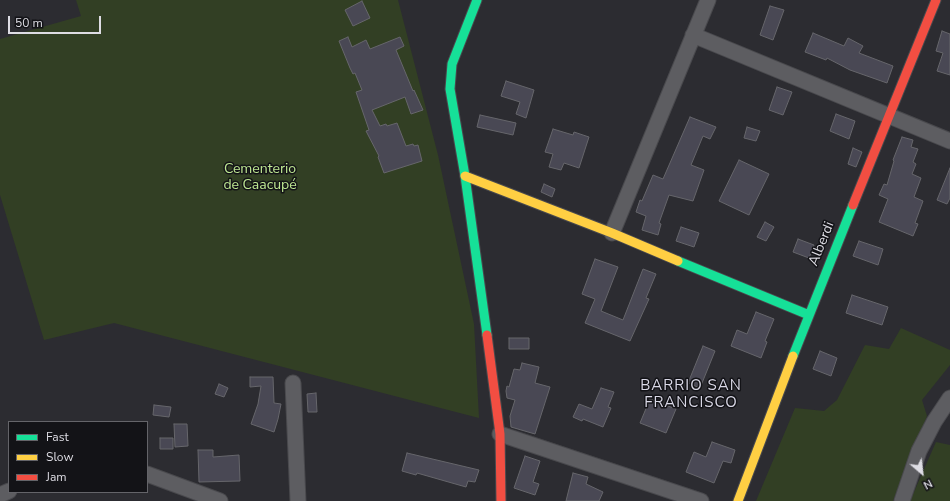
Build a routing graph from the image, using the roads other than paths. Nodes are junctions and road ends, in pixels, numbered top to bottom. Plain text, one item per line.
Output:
1 (477, 0) edge
2 (708, 0) edge
3 (936, 0) edge
4 (693, 35) junction
5 (890, 116) junction
6 (950, 142) edge
7 (465, 176) junction
8 (612, 234) junction
9 (809, 315) junction
10 (293, 383) dead end
11 (950, 398) edge
12 (500, 434) junction
13 (148, 474) edge
14 (220, 501) edge
15 (298, 501) edge
16 (501, 501) edge
17 (700, 501) edge
18 (738, 501) edge
19 (902, 501) edge

1 - 7 street
2 - 4 street
3 - 5 street, Alberdi
4 - 5 street
4 - 8 street
5 - 6 street
5 - 9 street, Alberdi
7 - 8 street
7 - 12 street
8 - 9 street
9 - 18 street, Alberdi
10 - 15 street
11 - 19 street
12 - 16 street
12 - 17 street
13 - 14 street

